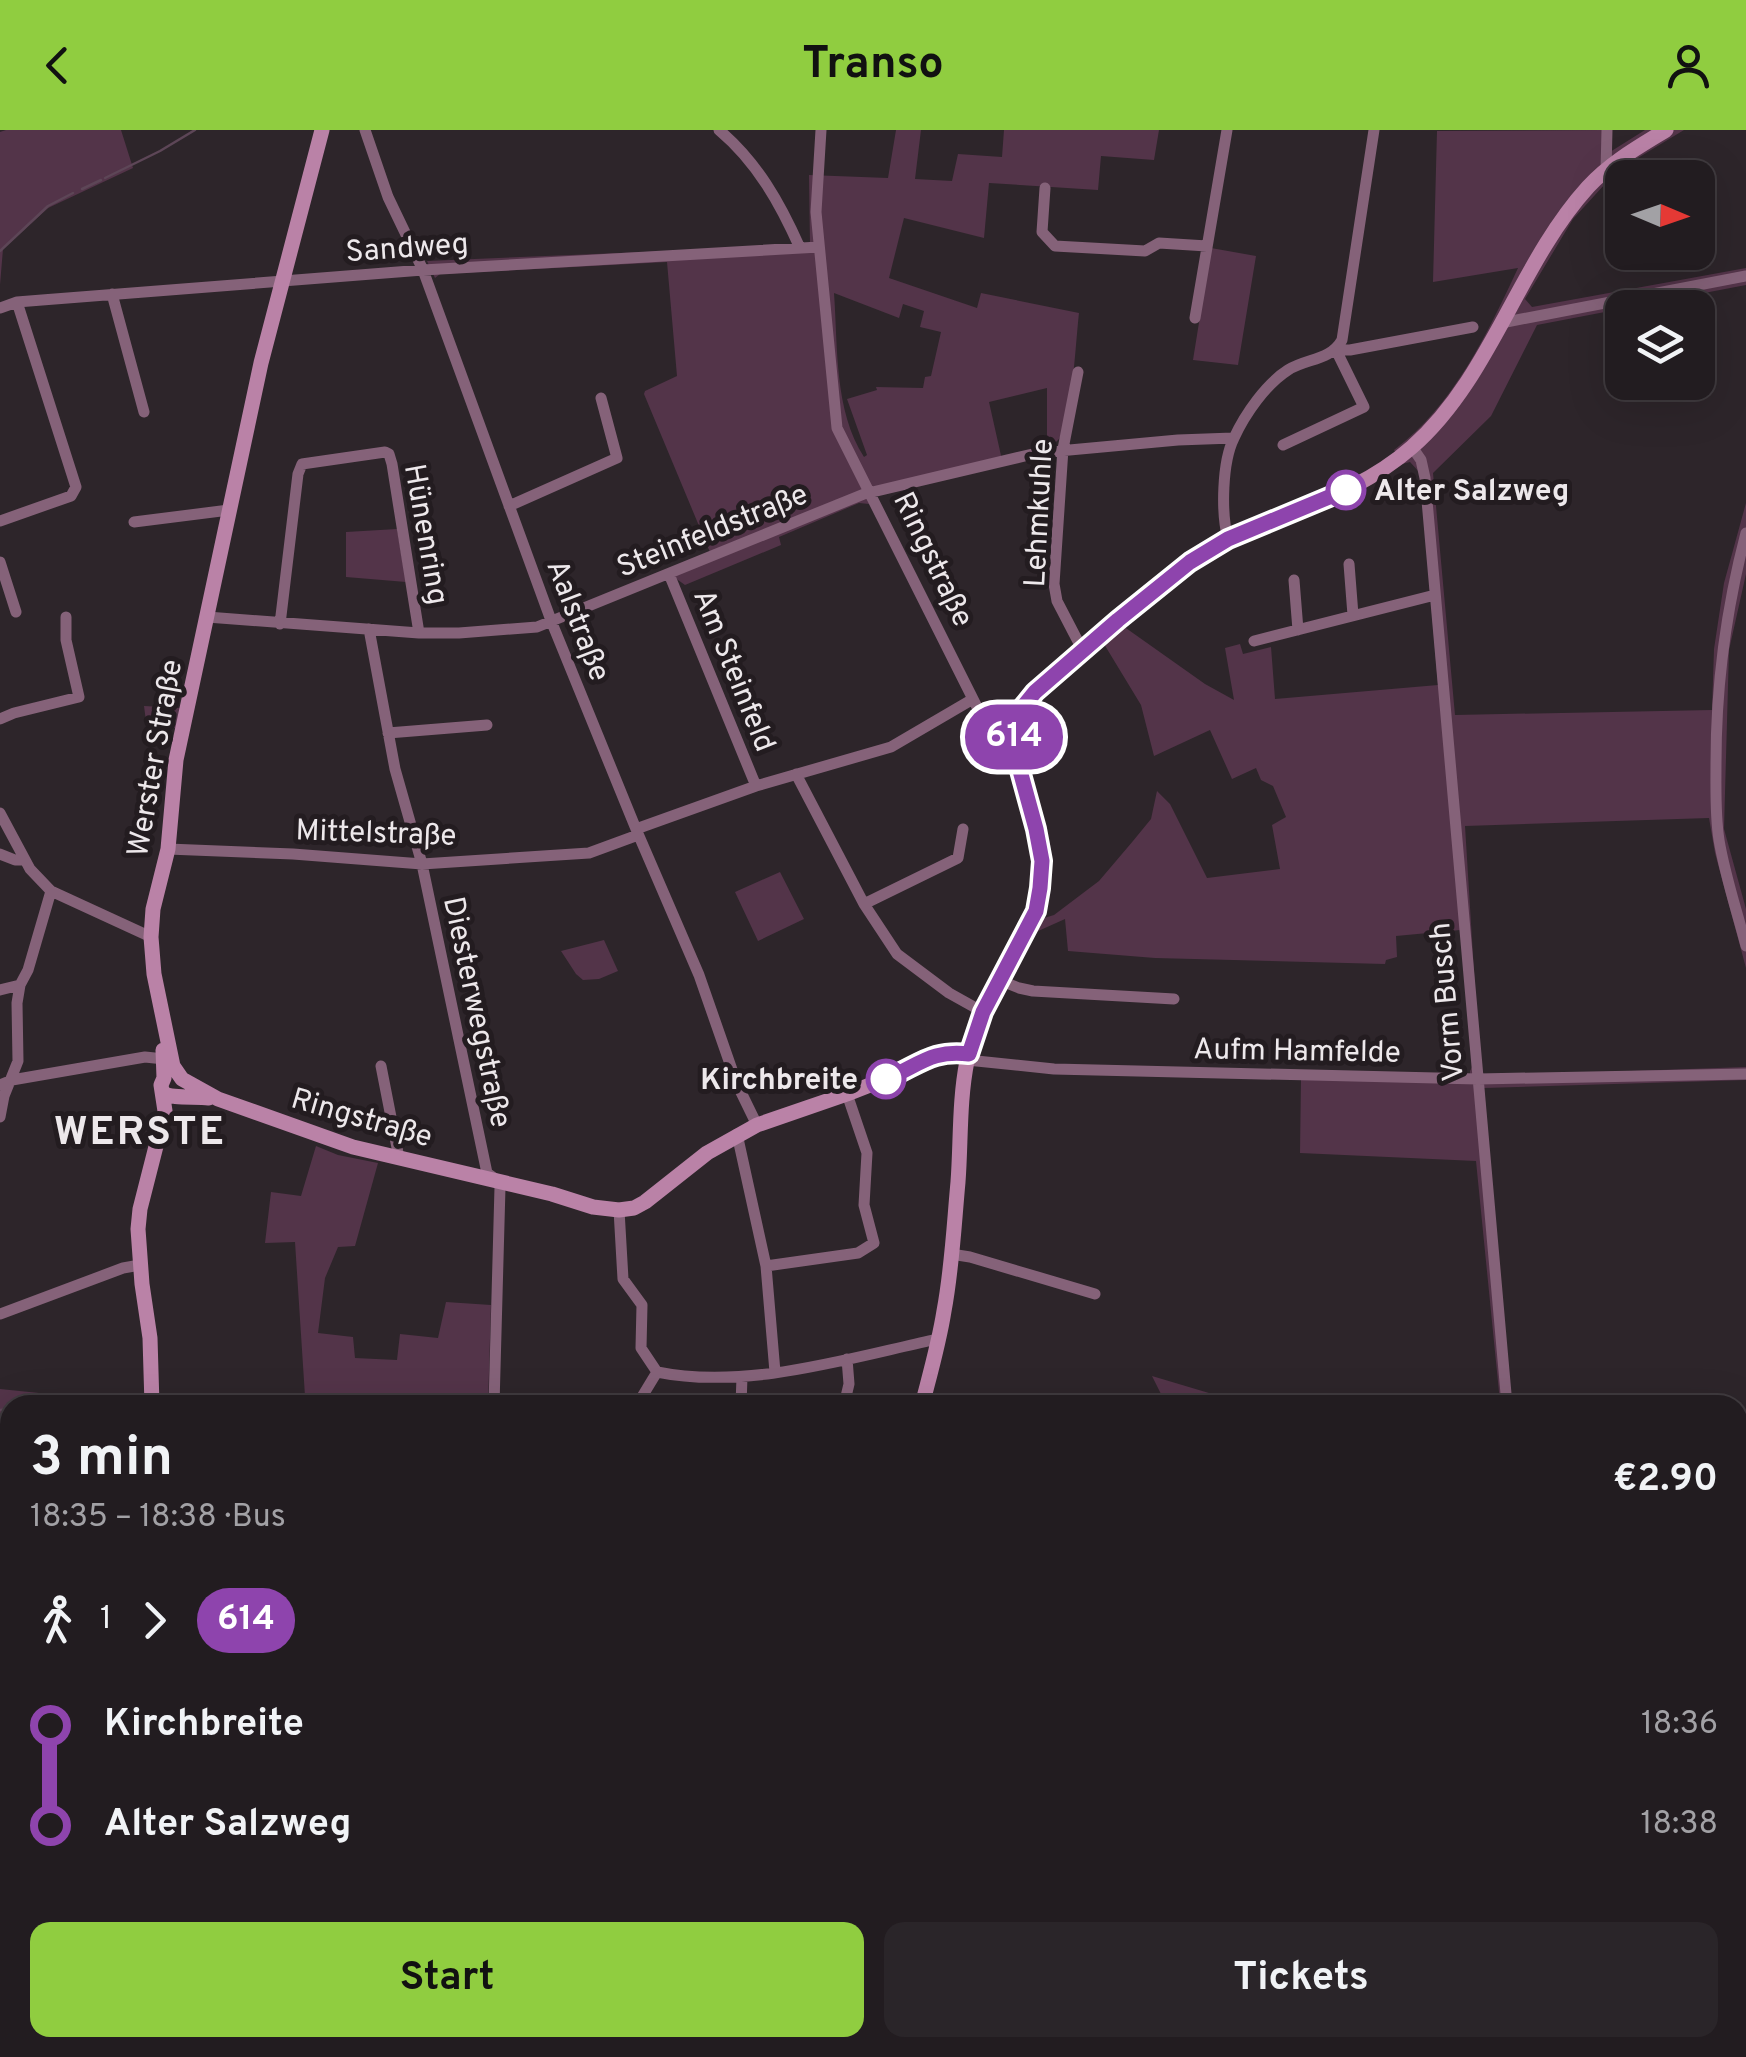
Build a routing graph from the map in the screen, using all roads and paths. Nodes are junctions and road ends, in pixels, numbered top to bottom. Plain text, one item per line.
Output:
1 (322, 130) edge
2 (366, 130) edge
3 (719, 130) edge
4 (821, 130) edge
5 (1227, 130) edge
6 (1374, 130) edge
7 (1608, 130) edge
8 (1666, 130) edge
9 (1607, 160) edge
10 (1619, 160) edge
11 (1605, 172) edge
12 (1046, 188) dead end
13 (1208, 246) junction
14 (819, 247) junction
15 (800, 248) junction
16 (423, 270) junction
17 (1746, 276) edge
18 (280, 282) junction
19 (112, 294) junction
20 (18, 302) junction
21 (0, 308) edge
22 (1195, 318) dead end
23 (1501, 323) junction
24 (1474, 326) dead end
25 (1336, 350) junction
26 (1078, 372) dead end
27 (601, 398) dead end
28 (144, 412) dead end
29 (1233, 438) junction
30 (1283, 446) dead end
31 (1412, 448) junction
32 (1063, 449) junction
33 (871, 493) junction
34 (509, 506) junction
35 (229, 510) junction
36 (0, 521) edge
37 (134, 522) dead end
38 (1746, 533) edge
39 (1228, 539) junction
40 (0, 562) edge
41 (1348, 564) dead end
42 (668, 574) junction
43 (1294, 580) dead end
44 (1434, 595) junction
45 (16, 612) dead end
46 (1353, 615) junction
47 (66, 617) dead end
48 (207, 617) junction
49 (552, 622) junction
50 (280, 624) junction
51 (370, 629) junction
52 (1298, 630) junction
53 (418, 632) junction
54 (1254, 641) dead end
55 (1082, 650) junction
56 (972, 699) junction
57 (0, 719) edge
58 (488, 725) dead end
59 (388, 733) junction
60 (1014, 735) junction
61 (796, 774) junction
62 (756, 786) junction
63 (0, 813) edge
64 (964, 830) dead end
65 (637, 832) junction
66 (168, 849) junction
67 (0, 854) edge
68 (25, 860) junction
69 (422, 864) junction
70 (51, 891) junction
71 (864, 904) junction
72 (151, 937) junction
73 (1746, 946) edge
74 (999, 980) junction
75 (20, 985) junction
76 (0, 990) edge
77 (1174, 999) dead end
78 (983, 1012) junction
79 (161, 1016) junction
80 (968, 1057) junction
81 (164, 1059) junction
82 (381, 1066) dead end
83 (1746, 1074) edge
84 (1478, 1079) junction
85 (6, 1082) edge
86 (172, 1090) junction
87 (848, 1094) junction
88 (0, 1117) edge
89 (757, 1125) junction
90 (737, 1134) junction
91 (400, 1158) junction
92 (498, 1180) junction
93 (620, 1210) junction
94 (951, 1254) junction
95 (131, 1266) junction
96 (766, 1266) junction
97 (1095, 1294) dead end
98 (0, 1314) edge
99 (938, 1341) junction
100 (847, 1358) junction
101 (656, 1372) junction
102 (776, 1372) junction
103 (742, 1377) junction
104 (152, 1395) edge
105 (494, 1395) edge
106 (643, 1395) edge
107 (741, 1395) edge
108 (846, 1395) edge
109 (924, 1395) edge
110 (1507, 1395) edge

1 - 18 street, Werster Straße
2 - 16 street, Aalstraße
3 - 15 street
4 - 14 street, Ringstraße
5 - 13 street
6 - 25 street
7 - 9 street
8 - 10 street
11 - 23 street
12 - 13 street
13 - 22 street
14 - 15 street, Sandweg
14 - 33 street, Ringstraße
15 - 16 street, Sandweg
16 - 18 street, Sandweg
16 - 34 street, Aalstraße
17 - 23 street
18 - 19 street, Sandweg
18 - 35 street, Werster Straße
19 - 20 street, Sandweg
19 - 28 street
20 - 21 street, Sandweg
20 - 36 street
23 - 31 street
24 - 25 street
25 - 29 street
25 - 30 street
26 - 32 street, Lehmkuhle
27 - 34 street
29 - 32 street, Steinfeldstraße
29 - 39 street
31 - 39 street
31 - 44 street, Vorm Busch
32 - 33 street, Steinfeldstraße
32 - 55 street, Lehmkuhle
33 - 42 street, Steinfeldstraße
33 - 56 street, Ringstraße
34 - 49 street, Aalstraße
35 - 37 street
35 - 48 street, Werster Straße
38 - 73 street
39 - 55 street
40 - 45 street
41 - 46 street
42 - 49 street, Steinfeldstraße
42 - 62 street, Am Steinfeld
43 - 52 street
44 - 46 street
44 - 84 street, Vorm Busch
46 - 52 street
47 - 57 street
48 - 50 street, Steinfeldstraße
48 - 66 street, Werster Straße
49 - 53 street, Steinfeldstraße
49 - 65 street, Aalstraße
50 - 51 street, Steinfeldstraße
50 - 53 street, Hünenring
51 - 53 street, Steinfeldstraße
51 - 59 street, Diesterwegstraße
52 - 54 street
55 - 60 street
56 - 60 street, Ringstraße
56 - 61 street, Mittelstraße
58 - 59 street
59 - 69 street, Diesterwegstraße
60 - 74 street
61 - 62 street, Mittelstraße
61 - 71 street
62 - 65 street, Mittelstraße
63 - 68 street
64 - 71 street
65 - 69 street, Mittelstraße
65 - 89 street, Aalstraße
66 - 69 street, Mittelstraße
66 - 72 street, Werster Straße
67 - 68 street
68 - 70 street
69 - 92 street, Diesterwegstraße
70 - 72 street
70 - 75 street
71 - 78 street
72 - 79 street, Werster Straße
74 - 77 street
74 - 78 street
75 - 76 street
75 - 85 street
78 - 80 street
79 - 81 street, Werster Straße
79 - 86 street, Werster Straße
80 - 84 street, Aufm Hamfelde
80 - 87 street
80 - 94 street
81 - 85 street
81 - 86 street, Werster Straße
82 - 91 street
83 - 84 street, Aufm Hamfelde
84 - 110 street, Vorm Busch
85 - 88 street
86 - 91 street, Ringstraße
86 - 95 street, Werster Straße
87 - 89 street
87 - 96 street
89 - 90 street
90 - 93 street
90 - 96 street
91 - 92 street, Ringstraße
92 - 93 street, Ringstraße
92 - 105 street, Diesterwegstraße
93 - 101 street
94 - 97 street
94 - 99 street
95 - 98 street
95 - 104 street, Werster Straße
96 - 102 street
99 - 100 street
99 - 109 street
100 - 102 street
100 - 108 street
101 - 103 street
101 - 106 street
102 - 103 street
103 - 107 street

